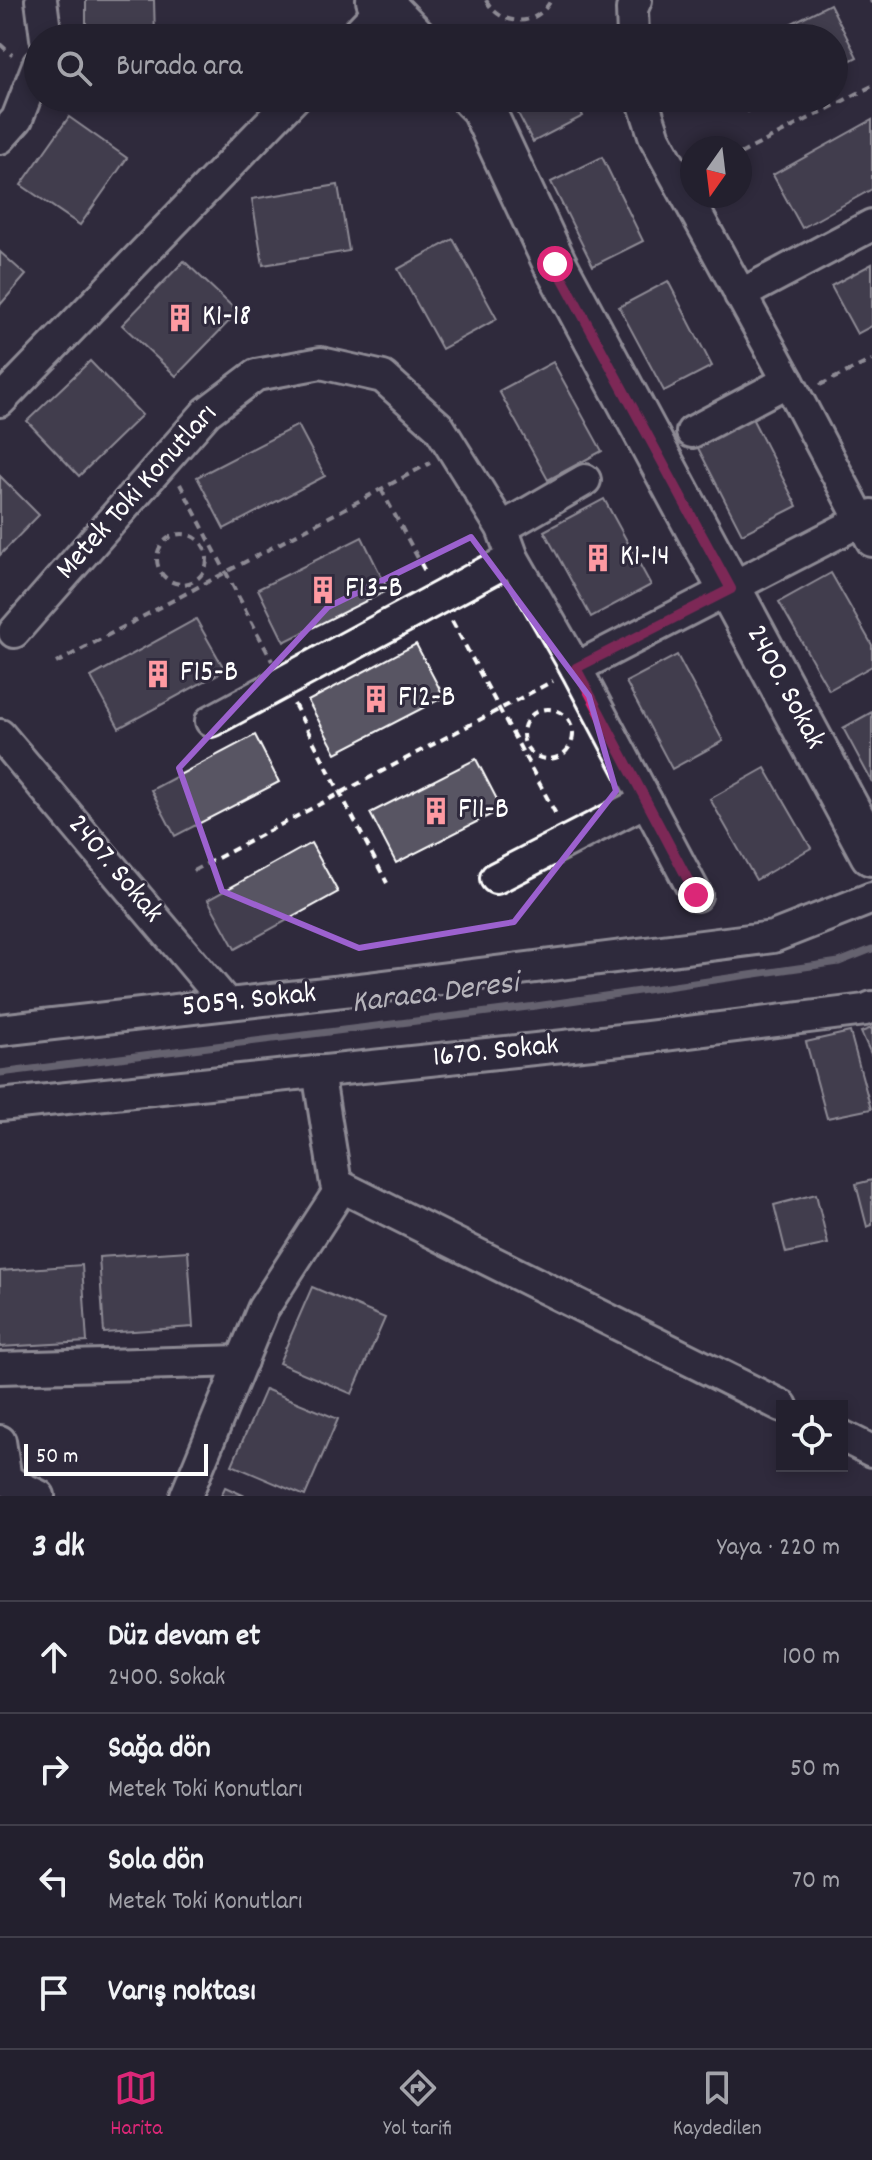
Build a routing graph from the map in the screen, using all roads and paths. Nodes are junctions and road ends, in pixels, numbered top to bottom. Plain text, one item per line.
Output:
1 (41, 0) edge
2 (486, 0) edge
3 (551, 0) edge
4 (636, 0) edge
5 (384, 2) edge
6 (44, 24) edge
7 (365, 24) edge
8 (403, 24) edge
9 (633, 24) edge
10 (872, 86) edge
11 (848, 98) edge
12 (24, 101) edge
13 (280, 112) edge
14 (484, 112) edge
15 (647, 112) edge
16 (822, 112) edge
17 (0, 138) edge
18 (752, 148) edge
19 (872, 225) edge
20 (740, 295) junction
21 (872, 360) edge
22 (792, 389) junction
23 (0, 401) edge
24 (692, 432) dead end
25 (453, 450) junction
26 (585, 480) dead end
27 (381, 489) junction
28 (868, 525) edge
29 (502, 528) junction
30 (182, 534) joint
31 (513, 558) junction
32 (731, 589) junction
33 (439, 597) junction
34 (14, 632) dead end
35 (56, 663) dead end
36 (576, 668) junction
37 (499, 709) junction
38 (548, 709) joint
39 (211, 721) dead end
40 (0, 735) edge
41 (646, 801) junction
42 (569, 840) junction
43 (872, 854) edge
44 (193, 871) dead end
45 (496, 878) dead end
46 (696, 895) dead end
47 (872, 898) edge
48 (227, 1004) junction
49 (872, 1007) edge
50 (0, 1030) edge
51 (318, 1071) junction
52 (0, 1105) edge
53 (342, 1187) junction
54 (242, 1361) junction
55 (0, 1368) edge
56 (776, 1403) edge
57 (848, 1439) edge
58 (0, 1441) edge
59 (872, 1451) edge
60 (39, 1496) edge
61 (186, 1496) edge

1 - 6 street
2 - 3 path
4 - 9 street
5 - 7 street
5 - 8 main road
10 - 11 path
12 - 17 street
13 - 23 street
14 - 32 main road, 2400. Sokak
15 - 20 street
16 - 18 path
19 - 20 street
20 - 22 street
21 - 22 path
22 - 24 street
22 - 28 street
25 - 27 path
25 - 29 street, Metek Toki Konutları
25 - 34 street, Metek Toki Konutları
26 - 29 street
27 - 33 path
27 - 35 path
28 - 32 street
29 - 31 street, Metek Toki Konutları
30 - 30 path
31 - 33 street
31 - 36 street, Metek Toki Konutları
32 - 36 street
32 - 43 main road, 2400. Sokak
33 - 37 path
33 - 39 street
36 - 37 path
36 - 41 street, Metek Toki Konutları
37 - 42 path
37 - 44 path
38 - 38 path
40 - 48 street, 2407. Sokak
41 - 42 street
41 - 46 street, Metek Toki Konutları
42 - 45 street
47 - 48 street, 5059. Sokak
48 - 50 street, 5059. Sokak
49 - 51 street, 1670. Sokak
51 - 52 street, 1670. Sokak
51 - 53 street
53 - 54 street
53 - 56 street
54 - 55 street
54 - 61 street
57 - 59 street
58 - 60 street

